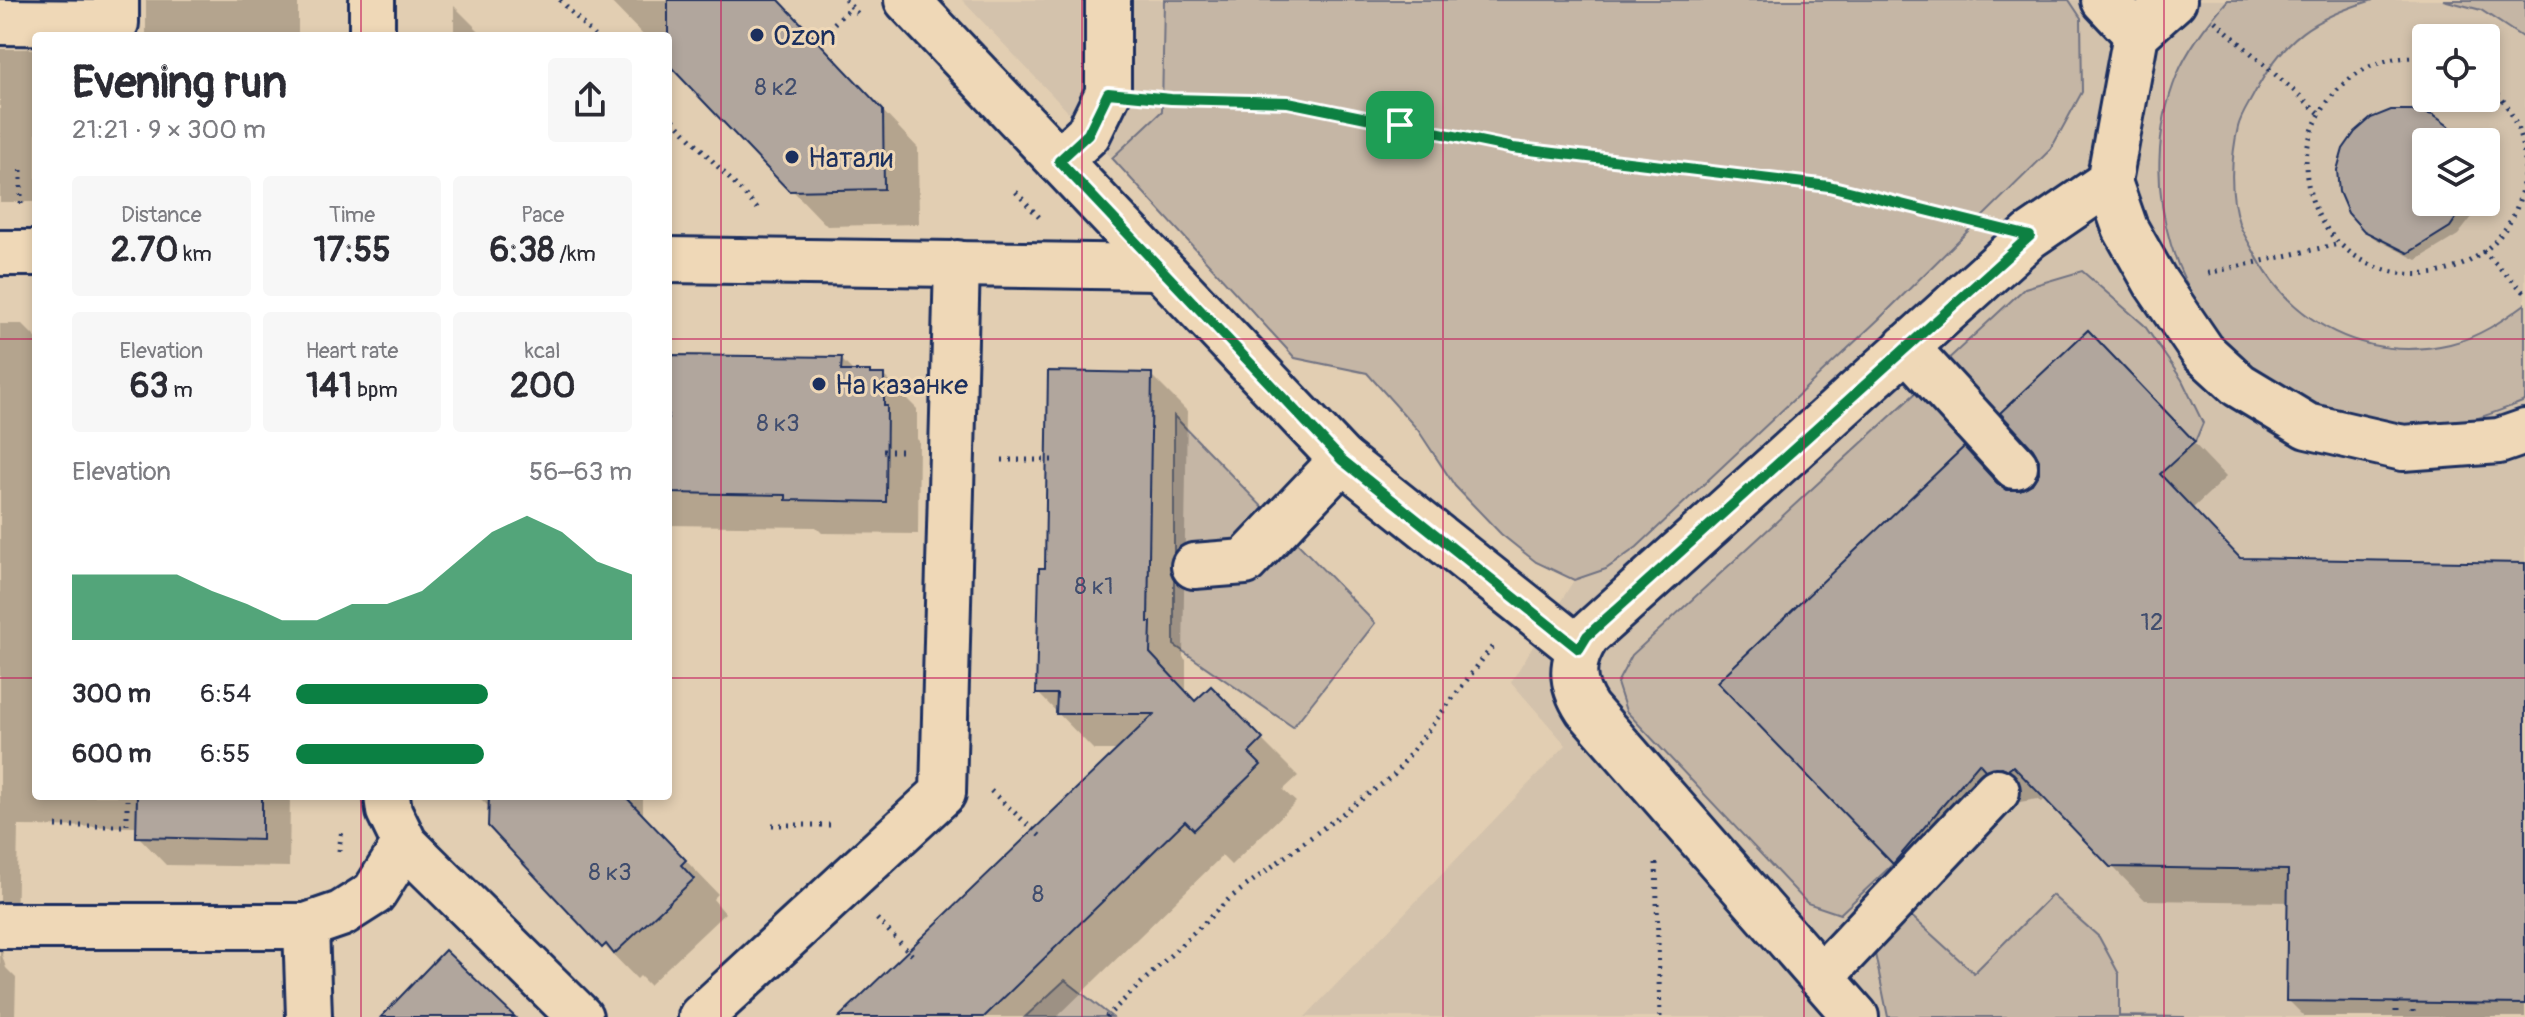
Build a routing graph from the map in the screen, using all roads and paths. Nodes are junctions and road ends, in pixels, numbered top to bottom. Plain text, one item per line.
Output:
1 (116, 0) edge
2 (372, 0) edge
3 (560, 0) edge
4 (907, 0) edge
5 (1108, 0) edge
6 (2104, 0) edge
7 (851, 7) dead end
8 (2193, 9) edge
9 (0, 22) edge
10 (372, 32) edge
11 (590, 32) edge
12 (2136, 34) junction
13 (817, 40) dead end
14 (2412, 56) edge
15 (1108, 93) junction
16 (2500, 99) edge
17 (2319, 113) junction
18 (672, 118) edge
19 (1059, 161) junction
20 (2525, 161) edge
21 (2525, 168) edge
22 (2109, 182) junction
23 (2030, 236) junction
24 (2339, 244) junction
25 (2483, 251) junction
26 (0, 253) edge
27 (32, 253) edge
28 (672, 260) edge
29 (803, 262) junction
30 (957, 263) junction
31 (1159, 267) junction
32 (2156, 283) junction
33 (2525, 293) edge
34 (1906, 347) junction
35 (2525, 432) edge
36 (1001, 460) dead end
37 (1056, 460) dead end
38 (1342, 460) junction
39 (2015, 466) dead end
40 (1194, 566) dead end
41 (1524, 606) junction
42 (1579, 649) junction
43 (1654, 786) junction
44 (988, 788) dead end
45 (1997, 791) dead end
46 (127, 800) dead end
47 (388, 800) edge
48 (772, 825) dead end
49 (823, 825) dead end
50 (56, 826) dead end
51 (1041, 837) dead end
52 (405, 844) junction
53 (874, 915) dead end
54 (0, 926) edge
55 (306, 926) junction
56 (915, 958) dead end
57 (1821, 977) junction
58 (2396, 1002) dead end
59 (2413, 1002) dead end
60 (309, 1017) edge
61 (580, 1017) edge
62 (701, 1017) edge
63 (1106, 1017) edge
64 (1660, 1017) edge
65 (1856, 1017) edge
66 (2396, 1017) edge
67 (2413, 1017) edge

1 - 9 lane
2 - 10 lane
3 - 11 path
4 - 19 lane
5 - 15 lane
6 - 12 lane
7 - 13 path
8 - 12 lane
8 - 17 path
12 - 22 lane
14 - 17 path
15 - 19 lane
15 - 23 path
16 - 20 path
17 - 24 path
18 - 29 path
19 - 31 lane
21 - 25 path
22 - 23 lane
22 - 32 lane
23 - 34 lane
24 - 25 path
24 - 32 path
25 - 33 path
26 - 27 lane
28 - 29 lane
29 - 30 lane
30 - 31 lane
30 - 62 lane
31 - 38 lane
32 - 35 lane
34 - 39 lane
34 - 42 lane
36 - 37 path
38 - 40 lane
38 - 41 lane
41 - 42 lane
41 - 63 path
42 - 43 lane
43 - 57 lane
43 - 64 path
44 - 51 path
45 - 57 lane
46 - 50 path
47 - 52 lane
48 - 49 path
52 - 55 lane
52 - 61 lane
53 - 56 path
54 - 55 lane
55 - 60 lane
57 - 65 lane
58 - 66 path
59 - 67 path

